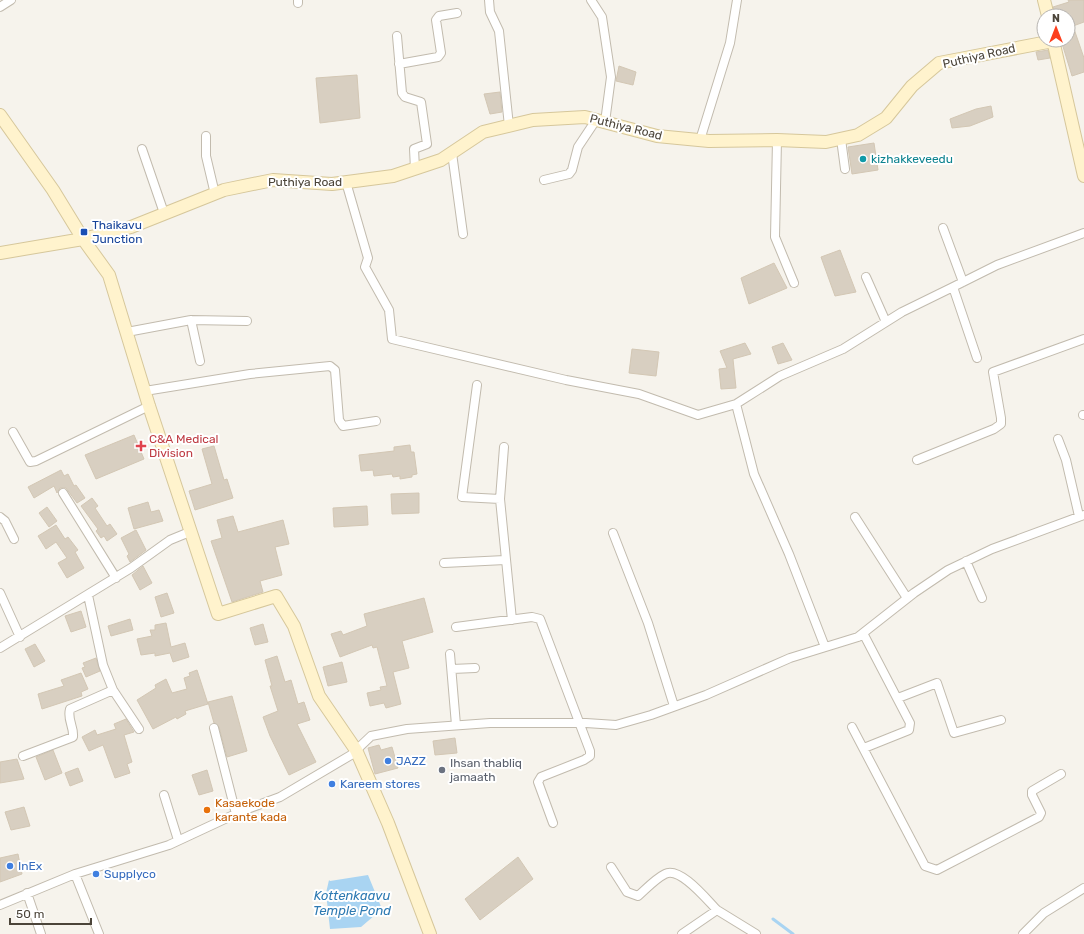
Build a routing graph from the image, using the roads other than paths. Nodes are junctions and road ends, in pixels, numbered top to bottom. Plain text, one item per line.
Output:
1 (11, 0) edge
2 (489, 0) edge
3 (591, 0) edge
4 (737, 0) edge
5 (0, 7) edge
6 (456, 13) dead end
7 (397, 36) dead end
8 (1036, 43) edge
9 (1055, 48) edge
10 (399, 64) junction
11 (1, 119) edge
12 (600, 121) junction
13 (509, 126) junction
14 (206, 136) dead end
15 (840, 139) junction
16 (700, 140) junction
17 (777, 140) junction
18 (142, 150) dead end
19 (452, 153) junction
20 (415, 169) junction
21 (845, 169) dead end
22 (1084, 176) edge
23 (544, 180) dead end
24 (346, 182) junction
25 (215, 194) junction
26 (164, 213) junction
27 (943, 228) dead end
28 (1084, 233) edge
29 (463, 234) dead end
30 (82, 239) junction
31 (0, 253) edge
32 (866, 277) dead end
33 (963, 282) junction
34 (794, 284) dead end
35 (953, 287) junction
36 (191, 320) junction
37 (247, 321) dead end
38 (886, 322) junction
39 (127, 332) junction
40 (1084, 339) edge
41 (977, 358) dead end
42 (200, 361) dead end
43 (477, 385) dead end
44 (145, 391) junction
45 (736, 404) junction
46 (149, 406) junction
47 (376, 421) dead end
48 (13, 432) dead end
49 (1058, 439) dead end
50 (504, 447) dead end
51 (917, 460) dead end
52 (63, 493) dead end
53 (500, 499) junction
54 (1081, 516) edge
55 (0, 517) edge
56 (855, 517) dead end
57 (192, 530) junction
58 (613, 533) dead end
59 (14, 539) dead end
60 (505, 560) junction
61 (966, 561) junction
62 (444, 563) dead end
63 (116, 578) junction
64 (0, 593) edge
65 (88, 595) junction
66 (907, 598) junction
67 (982, 598) dead end
68 (512, 620) junction
69 (456, 627) dead end
70 (864, 633) junction
71 (20, 637) junction
72 (824, 647) junction
73 (0, 648) edge
74 (450, 654) dead end
75 (475, 668) dead end
76 (452, 669) junction
77 (113, 690) junction
78 (898, 698) junction
79 (674, 706) junction
80 (1001, 720) dead end
81 (579, 723) junction
82 (456, 725) junction
83 (852, 727) dead end
84 (214, 728) dead end
85 (139, 729) dead end
86 (864, 748) junction
87 (356, 750) junction
88 (24, 756) dead end
89 (1061, 774) dead end
90 (164, 795) dead end
91 (236, 814) junction
92 (553, 823) dead end
93 (178, 840) junction
94 (611, 867) dead end
95 (75, 874) junction
96 (1084, 888) edge
97 (27, 893) junction
98 (0, 905) edge
99 (717, 910) junction
100 (41, 934) edge
101 (99, 934) edge
102 (430, 934) edge
103 (682, 934) edge
104 (756, 934) edge
105 (1023, 934) edge

1 - 5 street
2 - 13 street
3 - 12 street
4 - 16 street
6 - 10 street
7 - 10 street
8 - 15 street, Puthiya Road
9 - 22 street
10 - 20 street
11 - 30 street
12 - 13 street, Puthiya Road
12 - 16 street, Puthiya Road
12 - 23 street
13 - 19 street, Puthiya Road
14 - 25 street
15 - 17 street, Puthiya Road
15 - 21 street
16 - 17 street, Puthiya Road
17 - 34 street
18 - 26 street
19 - 20 street, Puthiya Road
19 - 29 street
20 - 24 street, Puthiya Road
24 - 25 street, Puthiya Road
24 - 45 street
25 - 26 street, Puthiya Road
26 - 30 street, Puthiya Road
27 - 33 street
28 - 33 street
30 - 31 street, Puthiya Road
30 - 39 street
32 - 38 street
33 - 35 street
35 - 38 street
35 - 41 street
36 - 37 street
36 - 39 street
36 - 42 street
38 - 45 street
39 - 44 street
40 - 51 street
43 - 53 street
44 - 46 street
44 - 47 street
45 - 72 street
46 - 48 street
46 - 57 street
49 - 54 street
50 - 53 street
52 - 63 street
53 - 60 street
54 - 61 street
55 - 59 street
56 - 66 street
57 - 63 street
57 - 87 street
58 - 79 street
60 - 62 street
60 - 68 street
61 - 66 street
61 - 67 street
63 - 65 street
64 - 71 street
65 - 71 street
65 - 77 street
66 - 70 street
68 - 69 street
68 - 81 street
70 - 72 street
70 - 78 street
71 - 73 street
72 - 79 street
74 - 76 street
75 - 76 street
76 - 82 street
77 - 85 street
77 - 88 street
78 - 80 street
78 - 86 street
79 - 81 street
81 - 82 street
81 - 92 street
82 - 87 street
83 - 86 street
84 - 91 street
86 - 89 street
87 - 91 street
87 - 102 street
90 - 93 street
91 - 93 street
93 - 95 street
94 - 99 street
95 - 97 street
95 - 101 street
96 - 105 street
97 - 98 street
97 - 100 street
99 - 103 street
99 - 104 street

